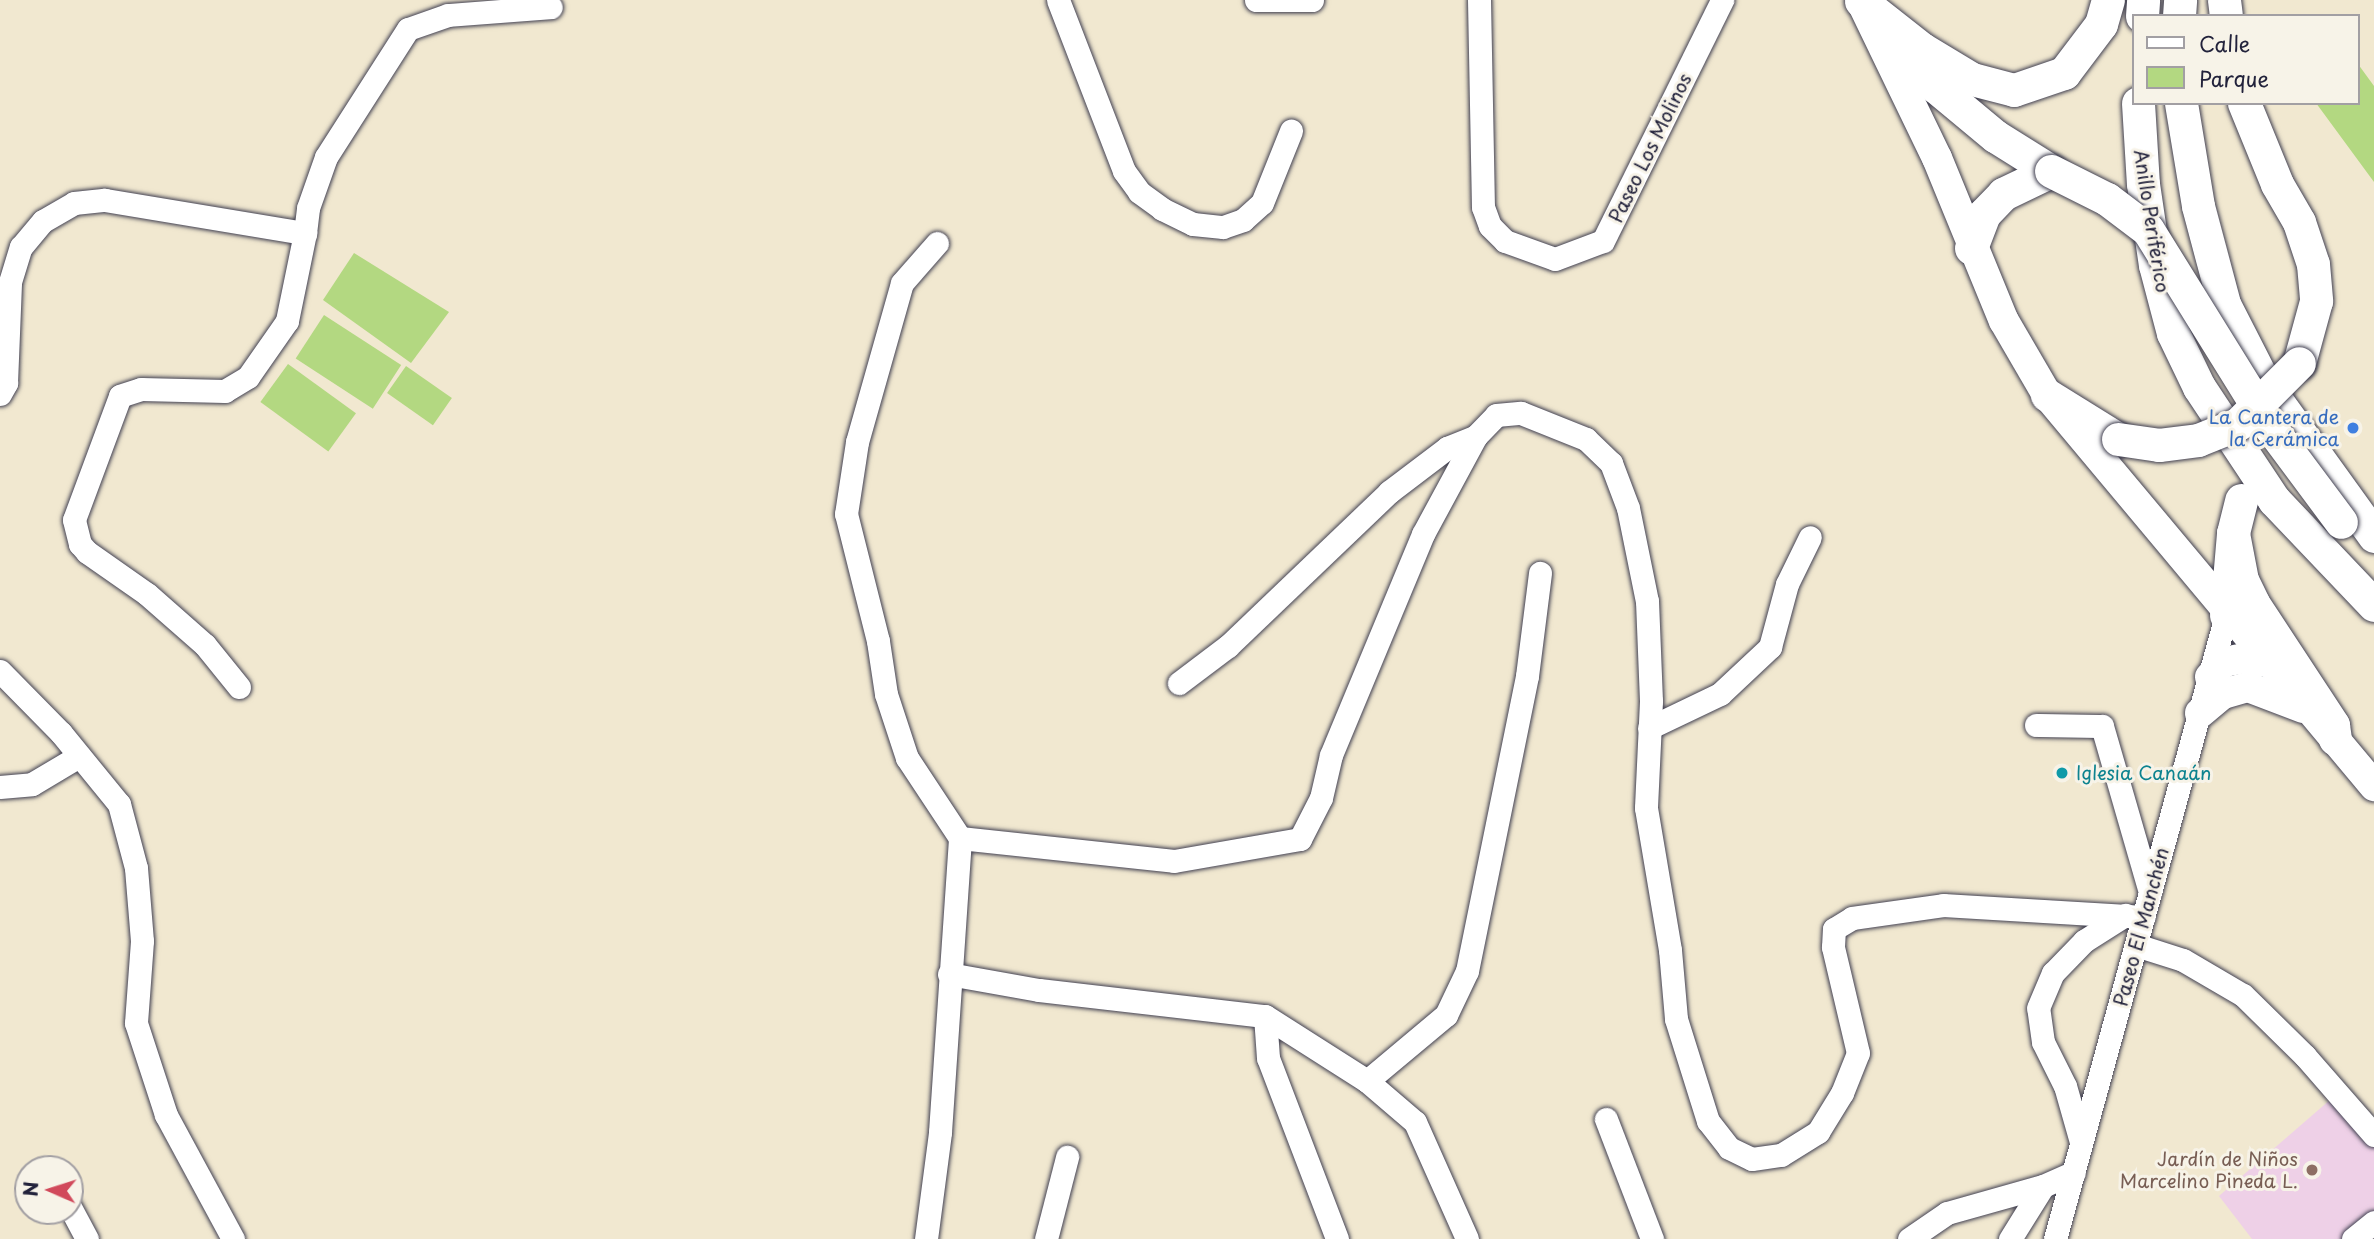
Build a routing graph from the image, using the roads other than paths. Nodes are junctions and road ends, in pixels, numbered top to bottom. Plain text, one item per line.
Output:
1 (1058, 0) edge
2 (1256, 0) edge
3 (1312, 0) edge
4 (1479, 0) edge
5 (1722, 0) edge
6 (2108, 0) edge
7 (1861, 1) edge
8 (551, 7) dead end
9 (2138, 105) edge
10 (2181, 105) edge
11 (2245, 105) edge
12 (1291, 131) dead end
13 (2051, 170) junction
14 (305, 233) junction
15 (937, 243) dead end
16 (1971, 248) junction
17 (0, 394) edge
18 (2047, 396) junction
19 (1476, 436) junction
20 (2241, 500) dead end
21 (2233, 533) junction
22 (2374, 536) edge
23 (1810, 537) dead end
24 (2374, 556) edge
25 (1540, 573) dead end
26 (2374, 605) edge
27 (2226, 615) junction
28 (2270, 663) junction
29 (0, 671) edge
30 (2210, 677) junction
31 (1179, 683) dead end
32 (239, 687) dead end
33 (2311, 711) junction
34 (2200, 713) junction
35 (2036, 725) dead end
36 (1649, 728) junction
37 (2335, 738) junction
38 (79, 755) junction
39 (2374, 786) edge
40 (0, 787) edge
41 (960, 838) junction
42 (2150, 892) junction
43 (2135, 916) junction
44 (2136, 945) junction
45 (949, 974) junction
46 (1265, 1016) junction
47 (1367, 1081) junction
48 (1606, 1119) dead end
49 (2374, 1135) edge
50 (2081, 1146) junction
51 (1067, 1157) dead end
52 (2074, 1172) junction
53 (2043, 1186) junction
54 (2374, 1222) edge
55 (233, 1239) edge
56 (926, 1239) edge
57 (1046, 1239) edge
58 (1337, 1239) edge
59 (1467, 1239) edge
60 (1652, 1239) edge
61 (1909, 1239) edge
62 (2010, 1239) edge
63 (2055, 1239) edge
64 (2353, 1239) edge

1 - 12 street
2 - 3 street
4 - 5 street, Paseo Los Molinos
6 - 7 highway
7 - 13 highway
7 - 16 main road
8 - 14 street
9 - 26 highway, Anillo Periférico
10 - 22 highway
11 - 18 highway, bridge
13 - 16 highway
13 - 24 highway, bridge
14 - 17 street
14 - 32 street
15 - 41 street
16 - 18 main road
18 - 27 main road
19 - 31 street
19 - 36 street
19 - 41 street
20 - 21 highway
21 - 27 highway
21 - 37 highway
23 - 36 street
25 - 47 street
27 - 28 main road
27 - 30 street, Paseo El Manchén
28 - 30 main road
28 - 33 main road
29 - 38 street
30 - 34 street, Paseo El Manchén
33 - 34 main road
33 - 37 main road
34 - 42 street, Paseo El Manchén
35 - 42 street
36 - 43 street
37 - 39 main road
38 - 40 street
38 - 55 street
41 - 45 street
42 - 43 street, Paseo El Manchén
43 - 44 street, Paseo El Manchén
43 - 50 street
44 - 49 street
44 - 50 street, Paseo El Manchén
45 - 46 street
45 - 56 street
46 - 47 street
46 - 58 street
47 - 59 street
48 - 60 street
50 - 52 street, Paseo El Manchén
51 - 57 street
52 - 53 street
52 - 63 street, Paseo El Manchén
53 - 61 street
53 - 62 street
54 - 64 street

